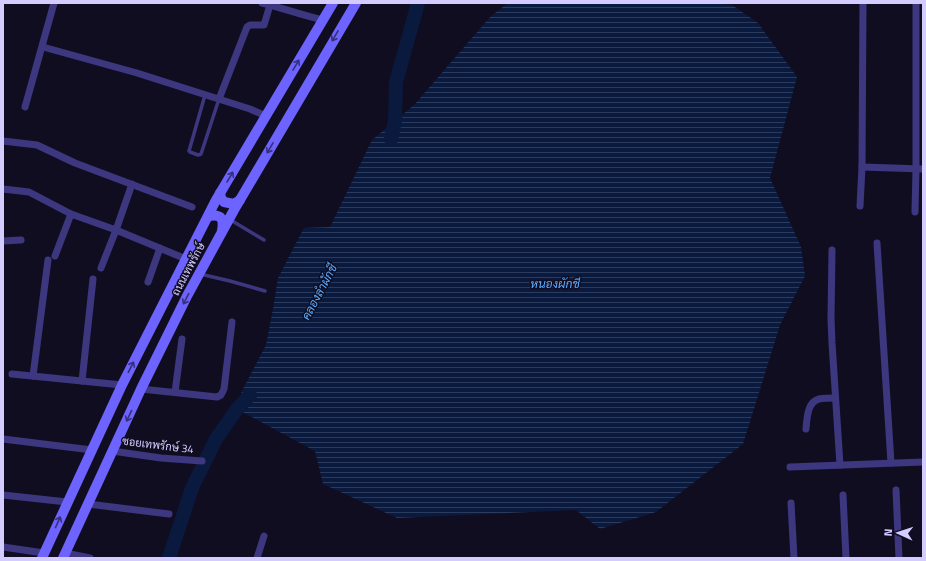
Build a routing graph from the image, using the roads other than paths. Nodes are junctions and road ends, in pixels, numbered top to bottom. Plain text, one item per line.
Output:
1 (54, 3) edge
2 (262, 3) edge
3 (333, 3) edge
4 (356, 3) edge
5 (863, 3) edge
6 (916, 3) edge
7 (270, 5) junction
8 (323, 20) junction
9 (42, 47) junction
10 (205, 95) junction
11 (219, 99) junction
12 (25, 107) dead end
13 (266, 116) junction
14 (3, 141) edge
15 (862, 167) junction
16 (920, 169) edge
17 (132, 184) junction
18 (3, 189) edge
19 (220, 193) junction
20 (240, 200) junction
21 (860, 206) dead end
22 (192, 207) dead end
23 (915, 212) dead end
24 (71, 214) junction
25 (209, 216) junction
26 (229, 219) junction
27 (116, 230) junction
28 (222, 231) junction
29 (21, 240) dead end
30 (264, 240) dead end
31 (3, 241) edge
32 (877, 243) dead end
33 (160, 248) junction
34 (832, 250) dead end
35 (55, 256) dead end
36 (186, 259) junction
37 (48, 260) dead end
38 (102, 268) dead end
39 (199, 274) junction
40 (93, 279) dead end
41 (148, 282) dead end
42 (265, 291) dead end
43 (232, 322) dead end
44 (182, 339) dead end
45 (12, 374) dead end
46 (33, 376) junction
47 (82, 381) junction
48 (122, 385) junction
49 (141, 389) junction
50 (175, 392) junction
51 (835, 398) junction
52 (806, 430) dead end
53 (3, 440) edge
54 (92, 450) junction
55 (112, 451) junction
56 (202, 461) dead end
57 (923, 462) edge
58 (891, 463) junction
59 (840, 465) junction
60 (790, 467) dead end
61 (896, 490) dead end
62 (3, 495) edge
63 (843, 495) dead end
64 (67, 502) junction
65 (791, 502) dead end
66 (88, 504) junction
67 (169, 514) dead end
68 (264, 536) dead end
69 (3, 547) edge
70 (43, 556) edge
71 (64, 556) edge
72 (90, 558) edge
73 (257, 558) edge
74 (794, 558) edge
75 (846, 558) edge
76 (898, 558) edge

1 - 9 street
2 - 7 street
3 - 8 main road, ถนนเทพรักษ์
4 -> 20 main road, ถนนเทพรักษ์
5 - 15 street
6 - 16 street
7 - 8 street
7 - 11 street
13 -> 8 main road, ถนนเทพรักษ์
9 - 10 street
9 - 12 street
10 - 11 street
10 - 11 lane
11 - 13 street
19 -> 13 main road, ถนนเทพรักษ์
14 - 17 street
15 - 16 street
15 - 21 street
16 - 23 street
17 - 22 street
17 - 27 street
18 - 24 street
19 - 20 main road
19 - 25 main road, ถนนเทพรักษ์
20 - 26 main road, ถนนเทพรักษ์
24 - 27 street
24 - 35 street
25 - 28 main road
25 - 36 main road, ถนนเทพรักษ์
26 - 28 main road, ถนนเทพรักษ์
26 - 30 lane
27 - 33 street
27 - 38 street
28 - 39 main road, ถนนเทพรักษ์
29 - 31 street
32 - 58 street
33 - 36 street
33 - 41 street
34 - 51 street
48 -> 36 main road, ถนนเทพรักษ์
37 - 46 street
39 - 42 lane
39 -> 49 main road, ถนนเทพรักษ์
40 - 47 street
43 - 50 street
44 - 50 street
45 - 46 street
46 - 47 street
47 - 48 street
48 - 54 main road, ถนนเทพรักษ์
49 - 50 street
49 -> 55 main road, ถนนเทพรักษ์
51 - 52 street
51 - 59 street
53 - 54 street
54 - 64 main road, ถนนเทพรักษ์
55 - 56 street, ซอยเทพรักษ์ 34
55 - 66 main road, ถนนเทพรักษ์
57 - 58 street
58 - 59 street
59 - 60 street
61 - 76 street
62 - 64 street
63 - 75 street
70 -> 64 main road, ถนนเทพรักษ์
65 - 74 street
66 - 67 street
66 - 71 main road, ถนนเทพรักษ์
68 - 73 street
69 - 70 street
71 - 72 street

